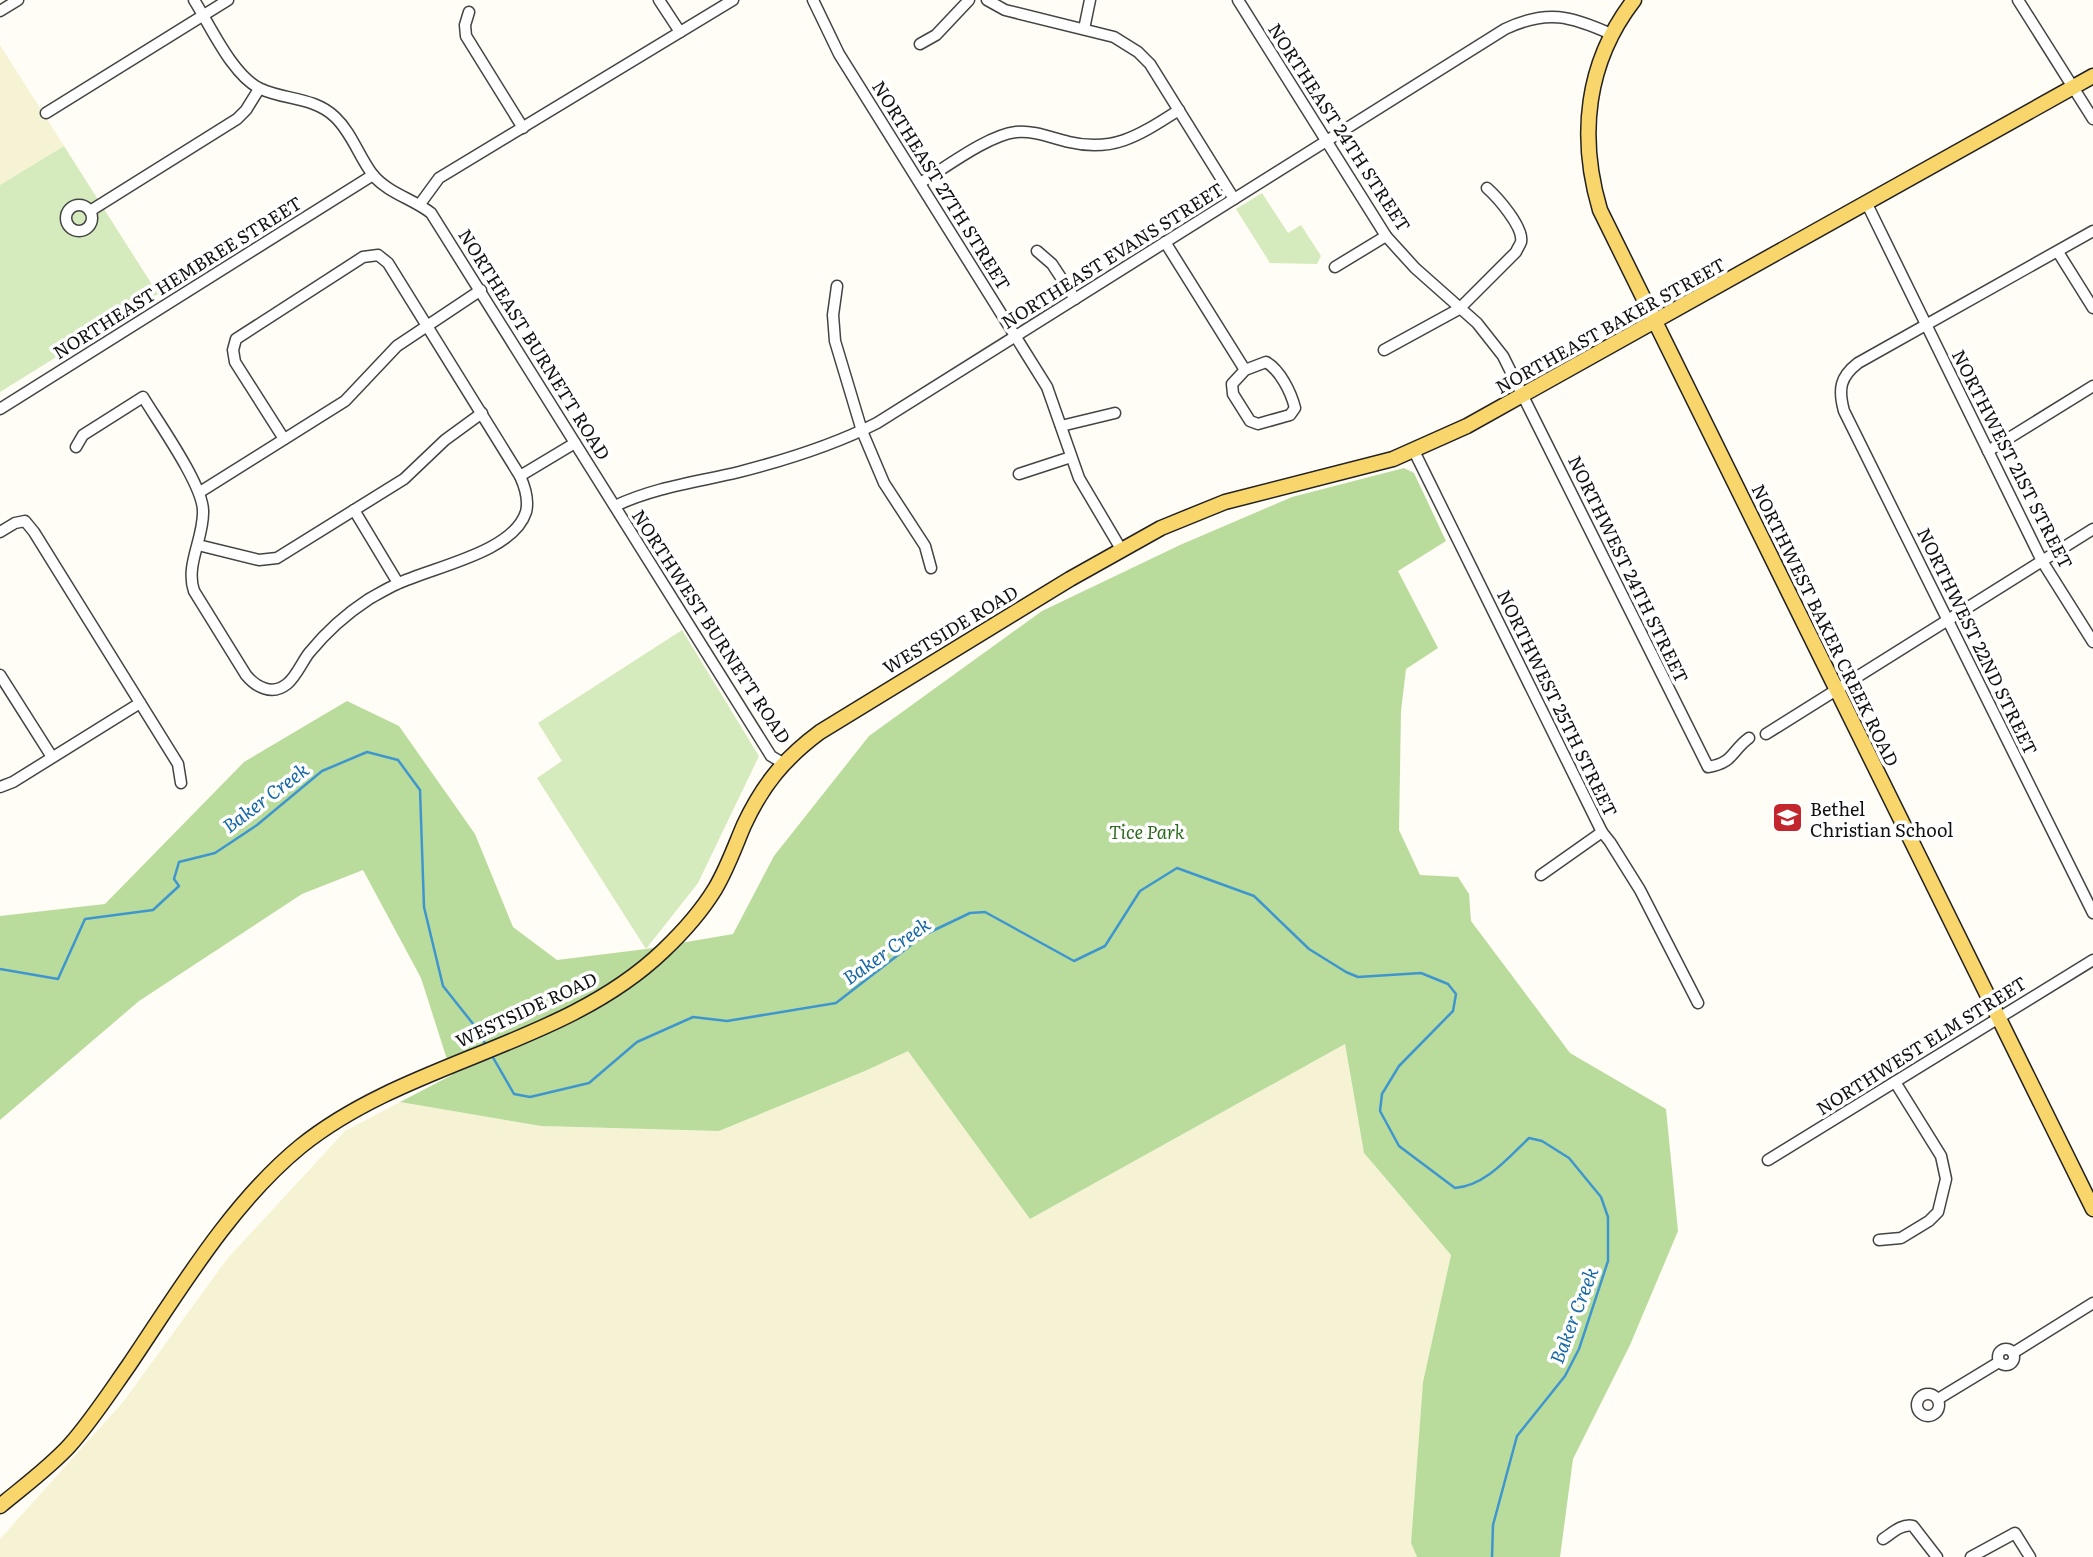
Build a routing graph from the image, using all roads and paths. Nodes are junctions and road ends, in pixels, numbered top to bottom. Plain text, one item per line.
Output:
1 (18, 0) edge
2 (194, 0) edge
3 (228, 0) edge
4 (659, 0) edge
5 (733, 0) edge
6 (813, 0) edge
7 (969, 0) edge
8 (987, 0) edge
9 (1090, 0) edge
10 (1238, 0) edge
11 (1634, 0) edge
12 (2018, 0) edge
13 (0, 11) edge
14 (469, 12) dead end
15 (204, 15) junction
16 (1084, 29) junction
17 (680, 32) junction
18 (1611, 34) junction
19 (920, 44) dead end
20 (2093, 76) edge
21 (2073, 87) junction
22 (259, 89) junction
23 (1179, 110) junction
24 (46, 113) dead end
25 (2093, 119) edge
26 (523, 128) junction
27 (1326, 142) junction
28 (373, 175) junction
29 (920, 183) junction
30 (1487, 188) dead end
31 (1234, 199) junction
32 (420, 204) junction
33 (1867, 204) junction
34 (90, 211) dead end
35 (2093, 231) edge
36 (1386, 236) junction
37 (1166, 242) junction
38 (1037, 251) dead end
39 (2058, 251) junction
40 (1335, 267) dead end
41 (837, 286) dead end
42 (481, 290) junction
43 (1075, 299) junction
44 (2093, 308) edge
45 (1460, 309) junction
46 (1654, 321) junction
47 (427, 325) junction
48 (1927, 325) junction
49 (1016, 336) junction
50 (1384, 350) dead end
51 (1245, 370) junction
52 (2093, 386) edge
53 (1524, 396) junction
54 (0, 409) edge
55 (482, 413) junction
56 (1115, 413) dead end
57 (1062, 426) junction
58 (862, 431) junction
59 (284, 439) junction
60 (575, 443) junction
61 (76, 447) dead end
62 (1414, 451) junction
63 (1988, 451) junction
64 (1071, 457) junction
65 (1019, 474) dead end
66 (520, 476) junction
67 (200, 492) junction
68 (615, 506) junction
69 (354, 510) junction
70 (2093, 529) edge
71 (0, 532) edge
72 (198, 545) junction
73 (1121, 549) junction
74 (2042, 561) junction
75 (932, 568) dead end
76 (398, 583) junction
77 (1947, 620) junction
78 (2093, 642) edge
79 (0, 675) edge
80 (1835, 689) junction
81 (140, 703) junction
82 (1766, 734) dead end
83 (1749, 738) dead end
84 (52, 757) junction
85 (783, 763) junction
86 (181, 783) dead end
87 (0, 787) edge
88 (1601, 832) junction
89 (1542, 875) dead end
90 (2093, 913) edge
91 (2093, 960) edge
92 (1698, 1003) dead end
93 (1999, 1018) junction
94 (1895, 1082) junction
95 (1768, 1160) dead end
96 (2093, 1209) edge
97 (1879, 1240) dead end
98 (2093, 1303) edge
99 (1938, 1399) dead end
100 (0, 1506) edge
101 (1883, 1539) dead end
102 (1937, 1557) edge
103 (1971, 1557) edge
104 (2030, 1557) edge

1 - 13 street
2 - 15 street
3 - 15 street
4 - 17 street
5 - 17 street
6 - 29 street, NORTHEAST 27TH STREET
7 - 19 street
8 - 16 street
9 - 16 street
10 - 27 street, NORTHEAST 24TH STREET
11 - 18 main road, NORTHWEST BAKER CREEK ROAD
12 - 21 street
14 - 26 street
15 - 22 street
15 - 24 street
16 - 23 street
17 - 26 street
18 - 27 street, NORTHEAST EVANS STREET
18 - 46 main road, NORTHWEST BAKER CREEK ROAD
20 - 21 main road, NORTHEAST BAKER STREET
21 - 25 street
21 - 33 main road, NORTHEAST BAKER STREET
22 - 28 street
22 - 34 street
23 - 29 street
23 - 31 street
26 - 32 street
27 - 31 street, NORTHEAST EVANS STREET
27 - 36 street, NORTHEAST 24TH STREET
28 - 32 street
28 - 54 street, NORTHEAST HEMBREE STREET
29 - 49 street, NORTHEAST 27TH STREET
30 - 45 street
31 - 37 street, NORTHEAST EVANS STREET
32 - 42 street, NORTHEAST BURNETT ROAD
33 - 46 main road, NORTHEAST BAKER STREET
33 - 48 street, NORTHWEST 21ST STREET
35 - 39 street
36 - 40 street
36 - 45 street, NORTHEAST 24TH STREET
37 - 43 street, NORTHEAST EVANS STREET
37 - 51 street
38 - 43 street
39 - 44 street
39 - 48 street
41 - 58 street
42 - 47 street
42 - 60 street, NORTHEAST BURNETT ROAD
43 - 49 street, NORTHEAST EVANS STREET
45 - 50 street
45 - 53 street, NORTHEAST 24TH STREET
46 - 53 main road, NORTHEAST BAKER STREET
46 - 80 main road, NORTHWEST BAKER CREEK ROAD
47 - 55 street
47 - 59 street
47 - 59 street
48 - 63 street, NORTHWEST 21ST STREET
48 - 77 street, NORTHWEST 22ND STREET
49 - 57 street, NORTHEAST 27TH STREET
49 - 58 street, NORTHEAST EVANS STREET
51 - 51 street
52 - 63 street
53 - 62 main road, NORTHEAST BAKER STREET
53 - 83 street, NORTHWEST 24TH STREET
55 - 66 street
55 - 69 street
56 - 57 street
57 - 64 street, NORTHEAST 27TH STREET
58 - 68 street, NORTHEAST EVANS STREET
58 - 75 street
59 - 67 street
60 - 66 street
60 - 68 street, NORTHEAST BURNETT ROAD
61 - 67 street
62 - 73 main road, NORTHEAST BAKER STREET
62 - 88 street, NORTHWEST 25TH STREET
63 - 74 street, NORTHWEST 21ST STREET
64 - 65 street
64 - 73 street, NORTHEAST 27TH STREET
66 - 76 street
67 - 72 street
68 - 85 street, NORTHWEST BURNETT ROAD
69 - 72 street
69 - 76 street
70 - 74 street
71 - 81 street
72 - 76 street
73 - 85 main road, WESTSIDE ROAD
74 - 77 street
74 - 78 street, NORTHWEST 21ST STREET
77 - 80 street
77 - 90 street, NORTHWEST 22ND STREET
79 - 84 street
80 - 82 street
80 - 93 main road, NORTHWEST BAKER CREEK ROAD
81 - 84 street
81 - 86 street
84 - 87 street
85 - 100 main road, WESTSIDE ROAD
88 - 89 street
88 - 92 street, NORTHWEST 25TH STREET
91 - 93 street, NORTHWEST ELM STREET
93 - 94 street, NORTHWEST ELM STREET
93 - 96 main road, NORTHWEST BAKER CREEK ROAD
94 - 95 street, NORTHWEST ELM STREET
94 - 97 street
98 - 99 street
101 - 102 street
103 - 104 street

